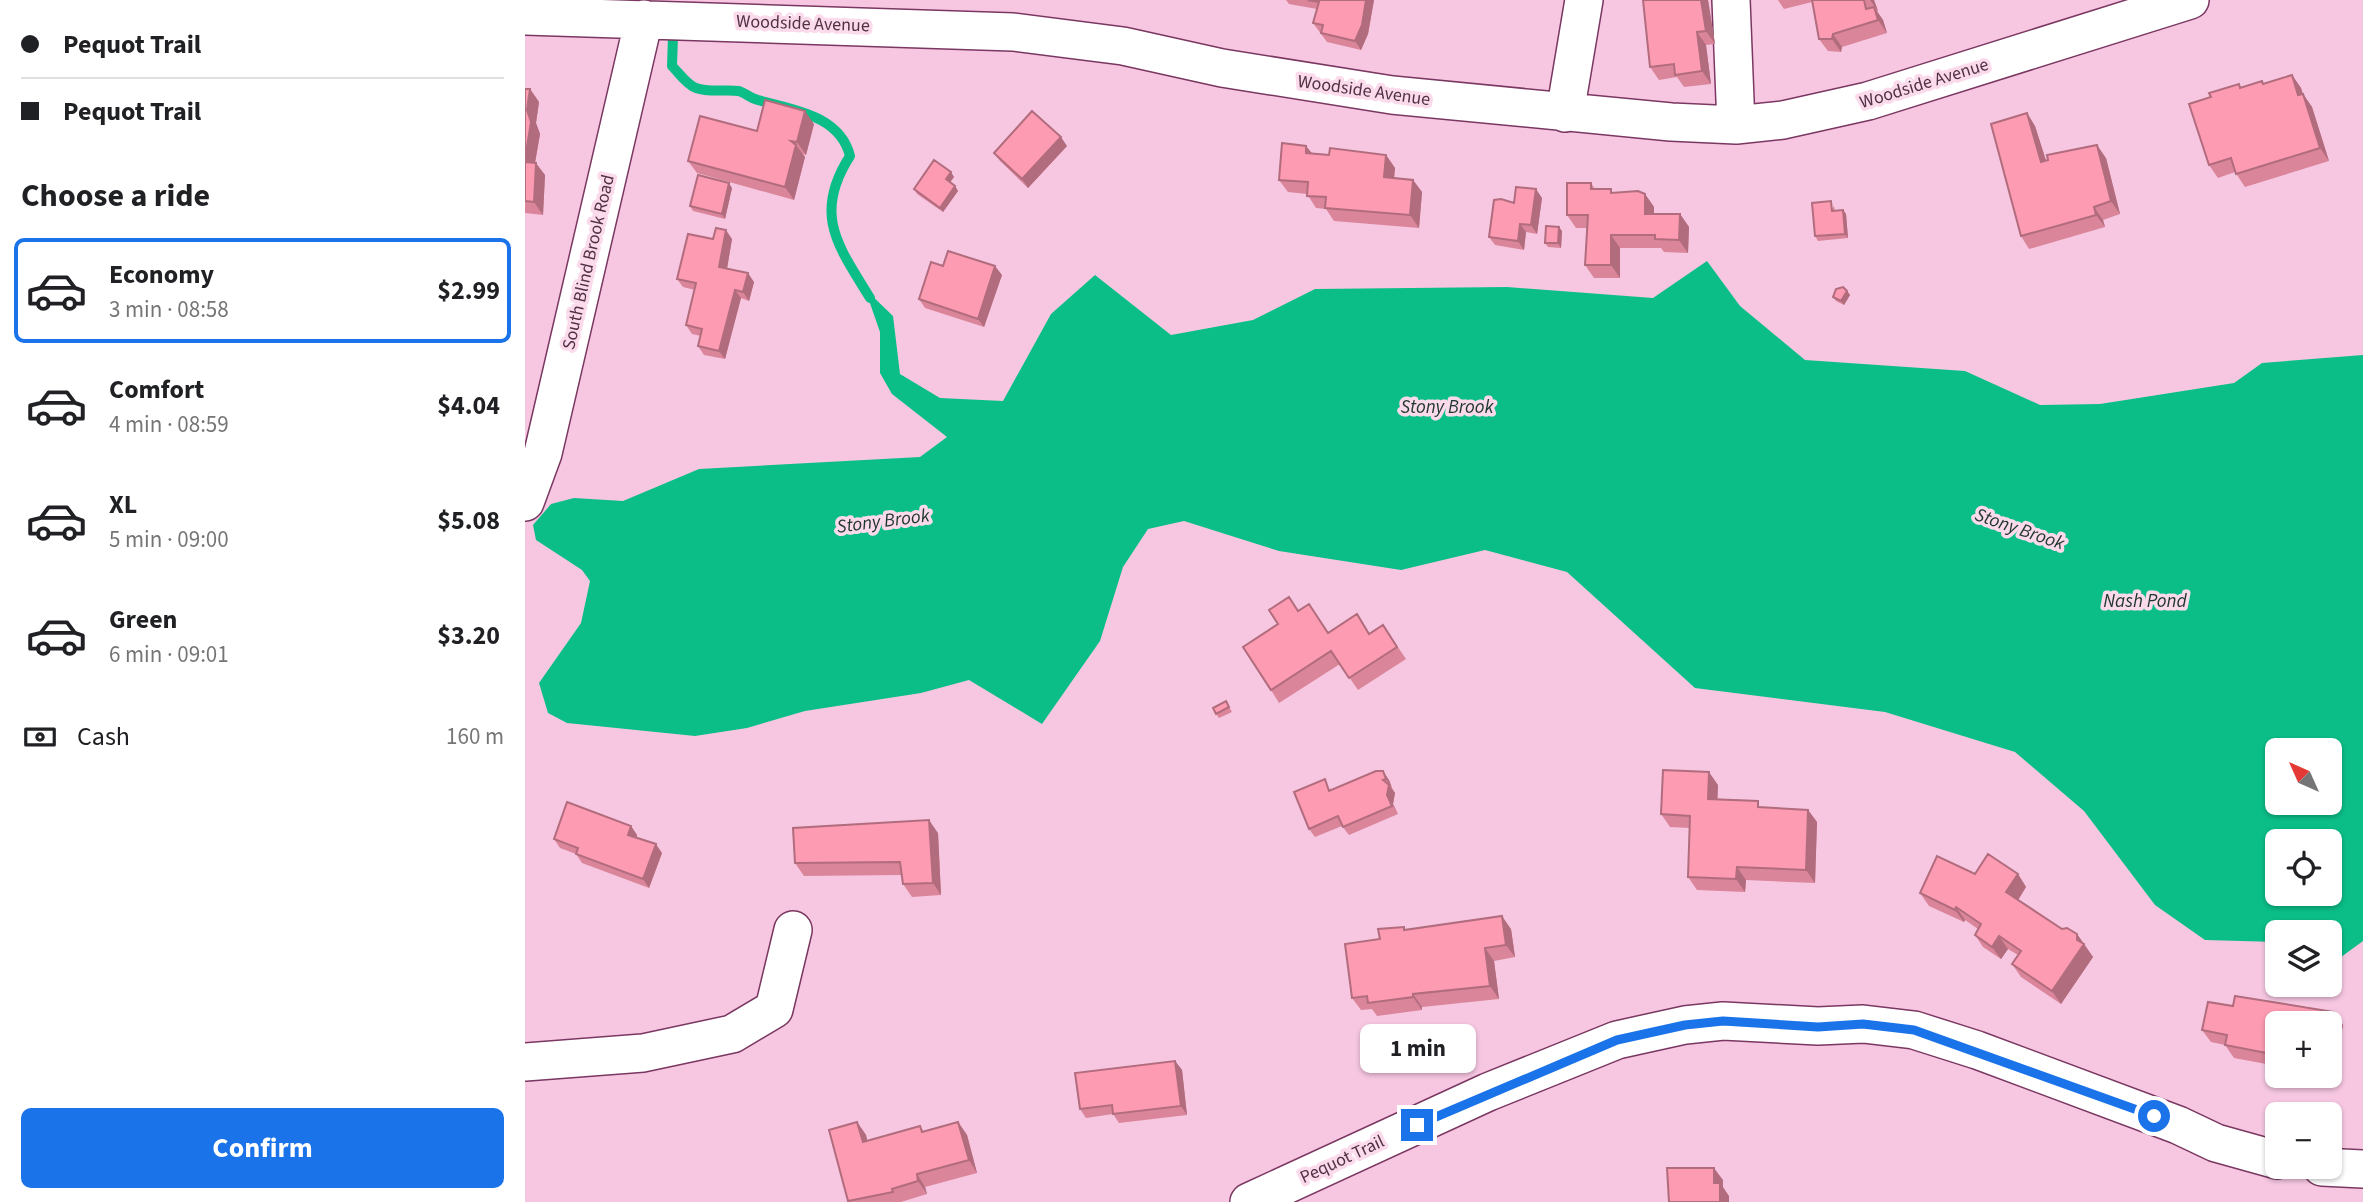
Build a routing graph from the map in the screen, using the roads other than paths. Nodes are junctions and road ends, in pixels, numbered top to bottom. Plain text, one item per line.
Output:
1 (1584, 0) edge
2 (1731, 0) edge
3 (2183, 1) edge
4 (798, 11) edge
5 (525, 16) edge
6 (644, 19) junction
7 (1565, 113) junction
8 (1735, 125) junction
9 (525, 502) edge
10 (793, 930) dead end
11 (525, 1062) edge
12 (2265, 1157) edge
13 (2342, 1168) edge
14 (2363, 1169) edge
15 (1249, 1202) edge

1 - 7 street
2 - 8 street
3 - 8 street, Woodside Avenue
4 - 6 street, Woodside Avenue
4 - 7 street, Woodside Avenue
5 - 6 street, Woodside Avenue
6 - 9 street, South Blind Brook Road
7 - 8 street, Woodside Avenue
10 - 11 street
12 - 15 street, Pequot Trail
13 - 14 street

